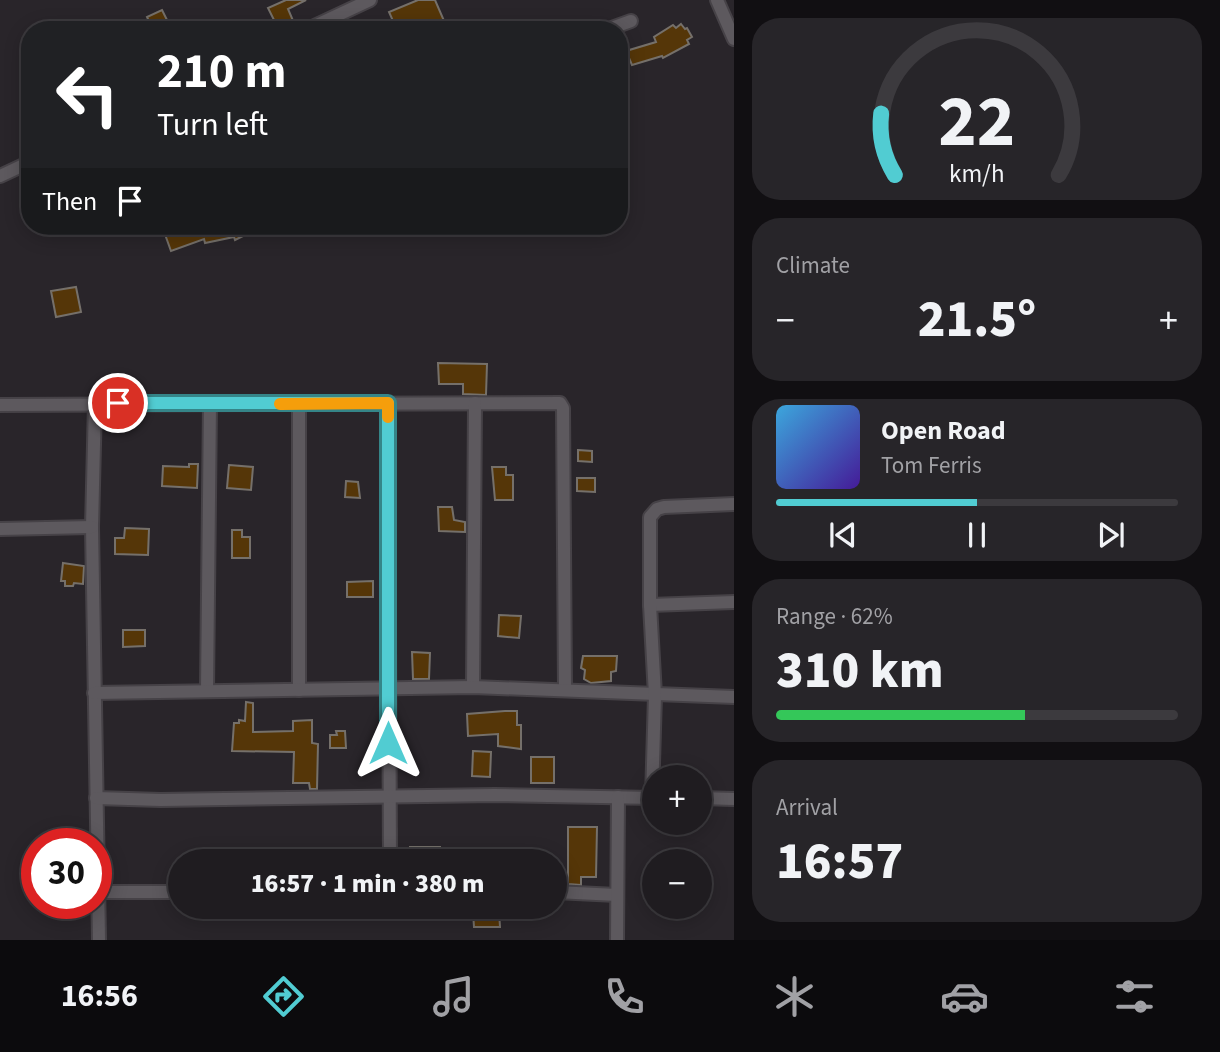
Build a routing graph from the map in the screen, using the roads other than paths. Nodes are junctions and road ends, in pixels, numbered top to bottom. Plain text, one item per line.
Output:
1 (370, 0) edge
2 (718, 0) edge
3 (325, 21) edge
4 (631, 21) dead end
5 (628, 22) edge
6 (733, 39) edge
7 (21, 166) edge
8 (0, 176) edge
9 (475, 402) junction
10 (95, 403) junction
11 (210, 403) junction
12 (388, 403) junction
13 (299, 404) junction
14 (0, 405) edge
15 (733, 504) edge
16 (92, 527) junction
17 (0, 529) edge
18 (733, 602) edge
19 (650, 605) junction
20 (473, 687) junction
21 (388, 689) junction
22 (565, 689) junction
23 (207, 690) junction
24 (299, 690) junction
25 (94, 693) junction
26 (655, 695) junction
27 (733, 697) edge
28 (654, 765) edge
29 (388, 796) junction
30 (618, 797) junction
31 (96, 798) junction
32 (642, 798) edge
33 (712, 798) edge
34 (733, 799) edge
35 (97, 828) edge
36 (390, 849) edge
37 (112, 892) edge
38 (168, 892) edge
39 (567, 893) edge
40 (617, 895) junction
41 (99, 919) edge
42 (99, 940) edge
43 (617, 940) edge

1 - 3 street
2 - 6 street
4 - 5 street
7 - 8 street
9 - 12 street
9 - 20 street
9 - 22 street
10 - 11 street
10 - 14 street
10 - 16 street
11 - 13 street
11 - 23 street
12 - 13 street
12 - 21 street
13 - 24 street
15 - 19 street
16 - 17 street
16 - 25 street
18 - 19 street
19 - 26 street
20 - 21 street
20 - 22 street
21 - 24 street
21 - 29 street
22 - 26 street
23 - 24 street
23 - 25 street
25 - 31 street
26 - 27 street
26 - 28 street
29 - 30 street
29 - 31 street
29 - 36 street
30 - 32 street
30 - 40 street
31 - 35 street
33 - 34 street
37 - 38 street
39 - 40 street
40 - 43 street
41 - 42 street

